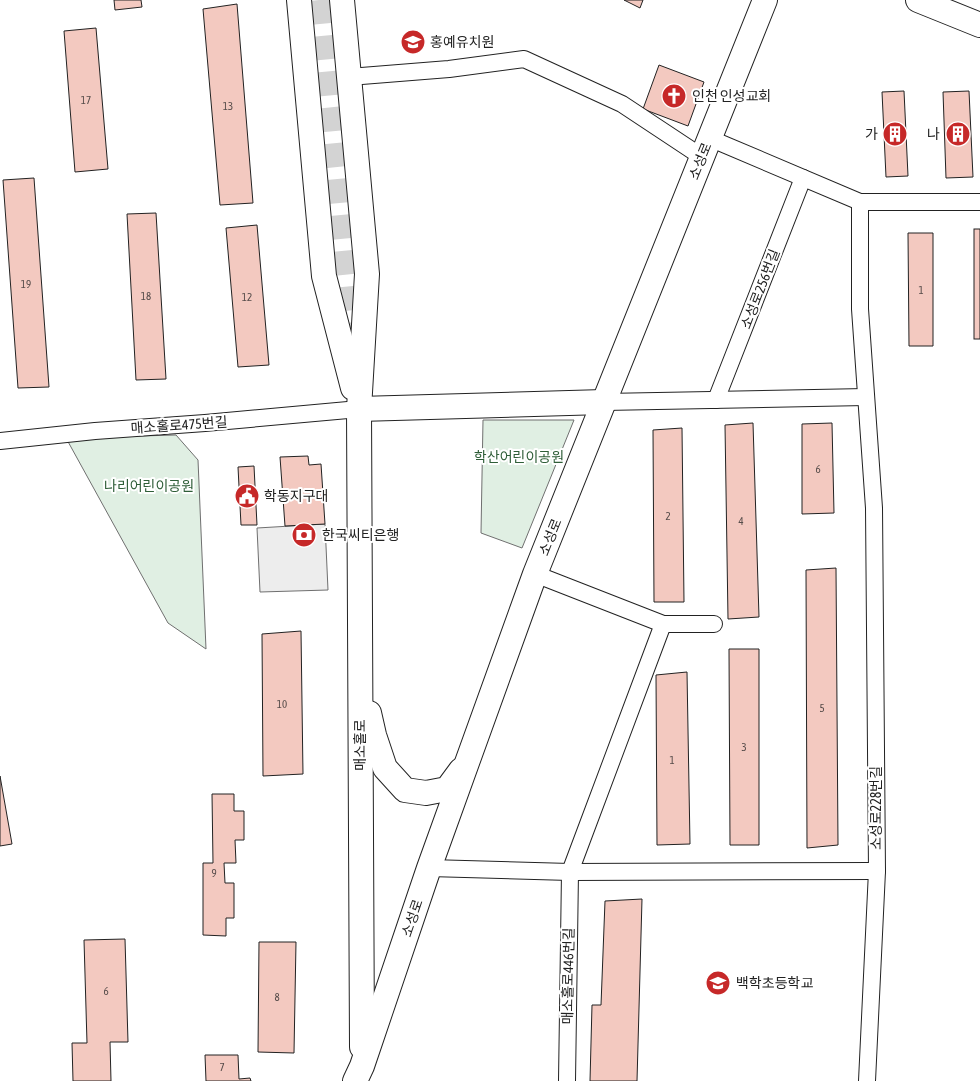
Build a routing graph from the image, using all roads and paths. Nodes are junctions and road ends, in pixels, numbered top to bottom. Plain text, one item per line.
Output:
1 (299, 0) edge
2 (342, 0) edge
3 (764, 0) edge
4 (918, 0) edge
5 (980, 25) edge
6 (349, 77) junction
7 (705, 148) junction
8 (803, 178) junction
9 (860, 202) junction
10 (980, 202) edge
11 (866, 397) junction
12 (716, 400) junction
13 (604, 402) junction
14 (358, 409) junction
15 (0, 441) edge
16 (535, 574) junction
17 (663, 624) junction
18 (714, 624) dead end
19 (360, 675) junction
20 (468, 760) junction
21 (429, 868) junction
22 (877, 871) junction
23 (570, 872) junction
24 (359, 1076) edge
25 (568, 1081) edge
26 (866, 1081) edge

1 - 14 street
2 - 6 street
3 - 7 street, 소성로
4 - 5 street
6 - 7 street
6 - 14 street
7 - 8 street
7 - 13 street, 소성로
8 - 9 street
8 - 12 street, 소성로256번길
9 - 10 street
9 - 11 street
11 - 12 street
11 - 22 street, 소성로228번길
12 - 13 street
13 - 14 street
13 - 16 street, 소성로
14 - 15 street, 매소홀로475번길
14 - 19 street, 매소홀로
16 - 17 street
16 - 20 street, 소성로
17 - 18 street
17 - 23 street
19 - 20 street
19 - 24 street, 매소홀로
20 - 21 street, 소성로
21 - 23 street
21 - 24 street, 소성로
22 - 23 street
22 - 26 street, 소성로228번길
23 - 25 street, 매소홀로446번길

